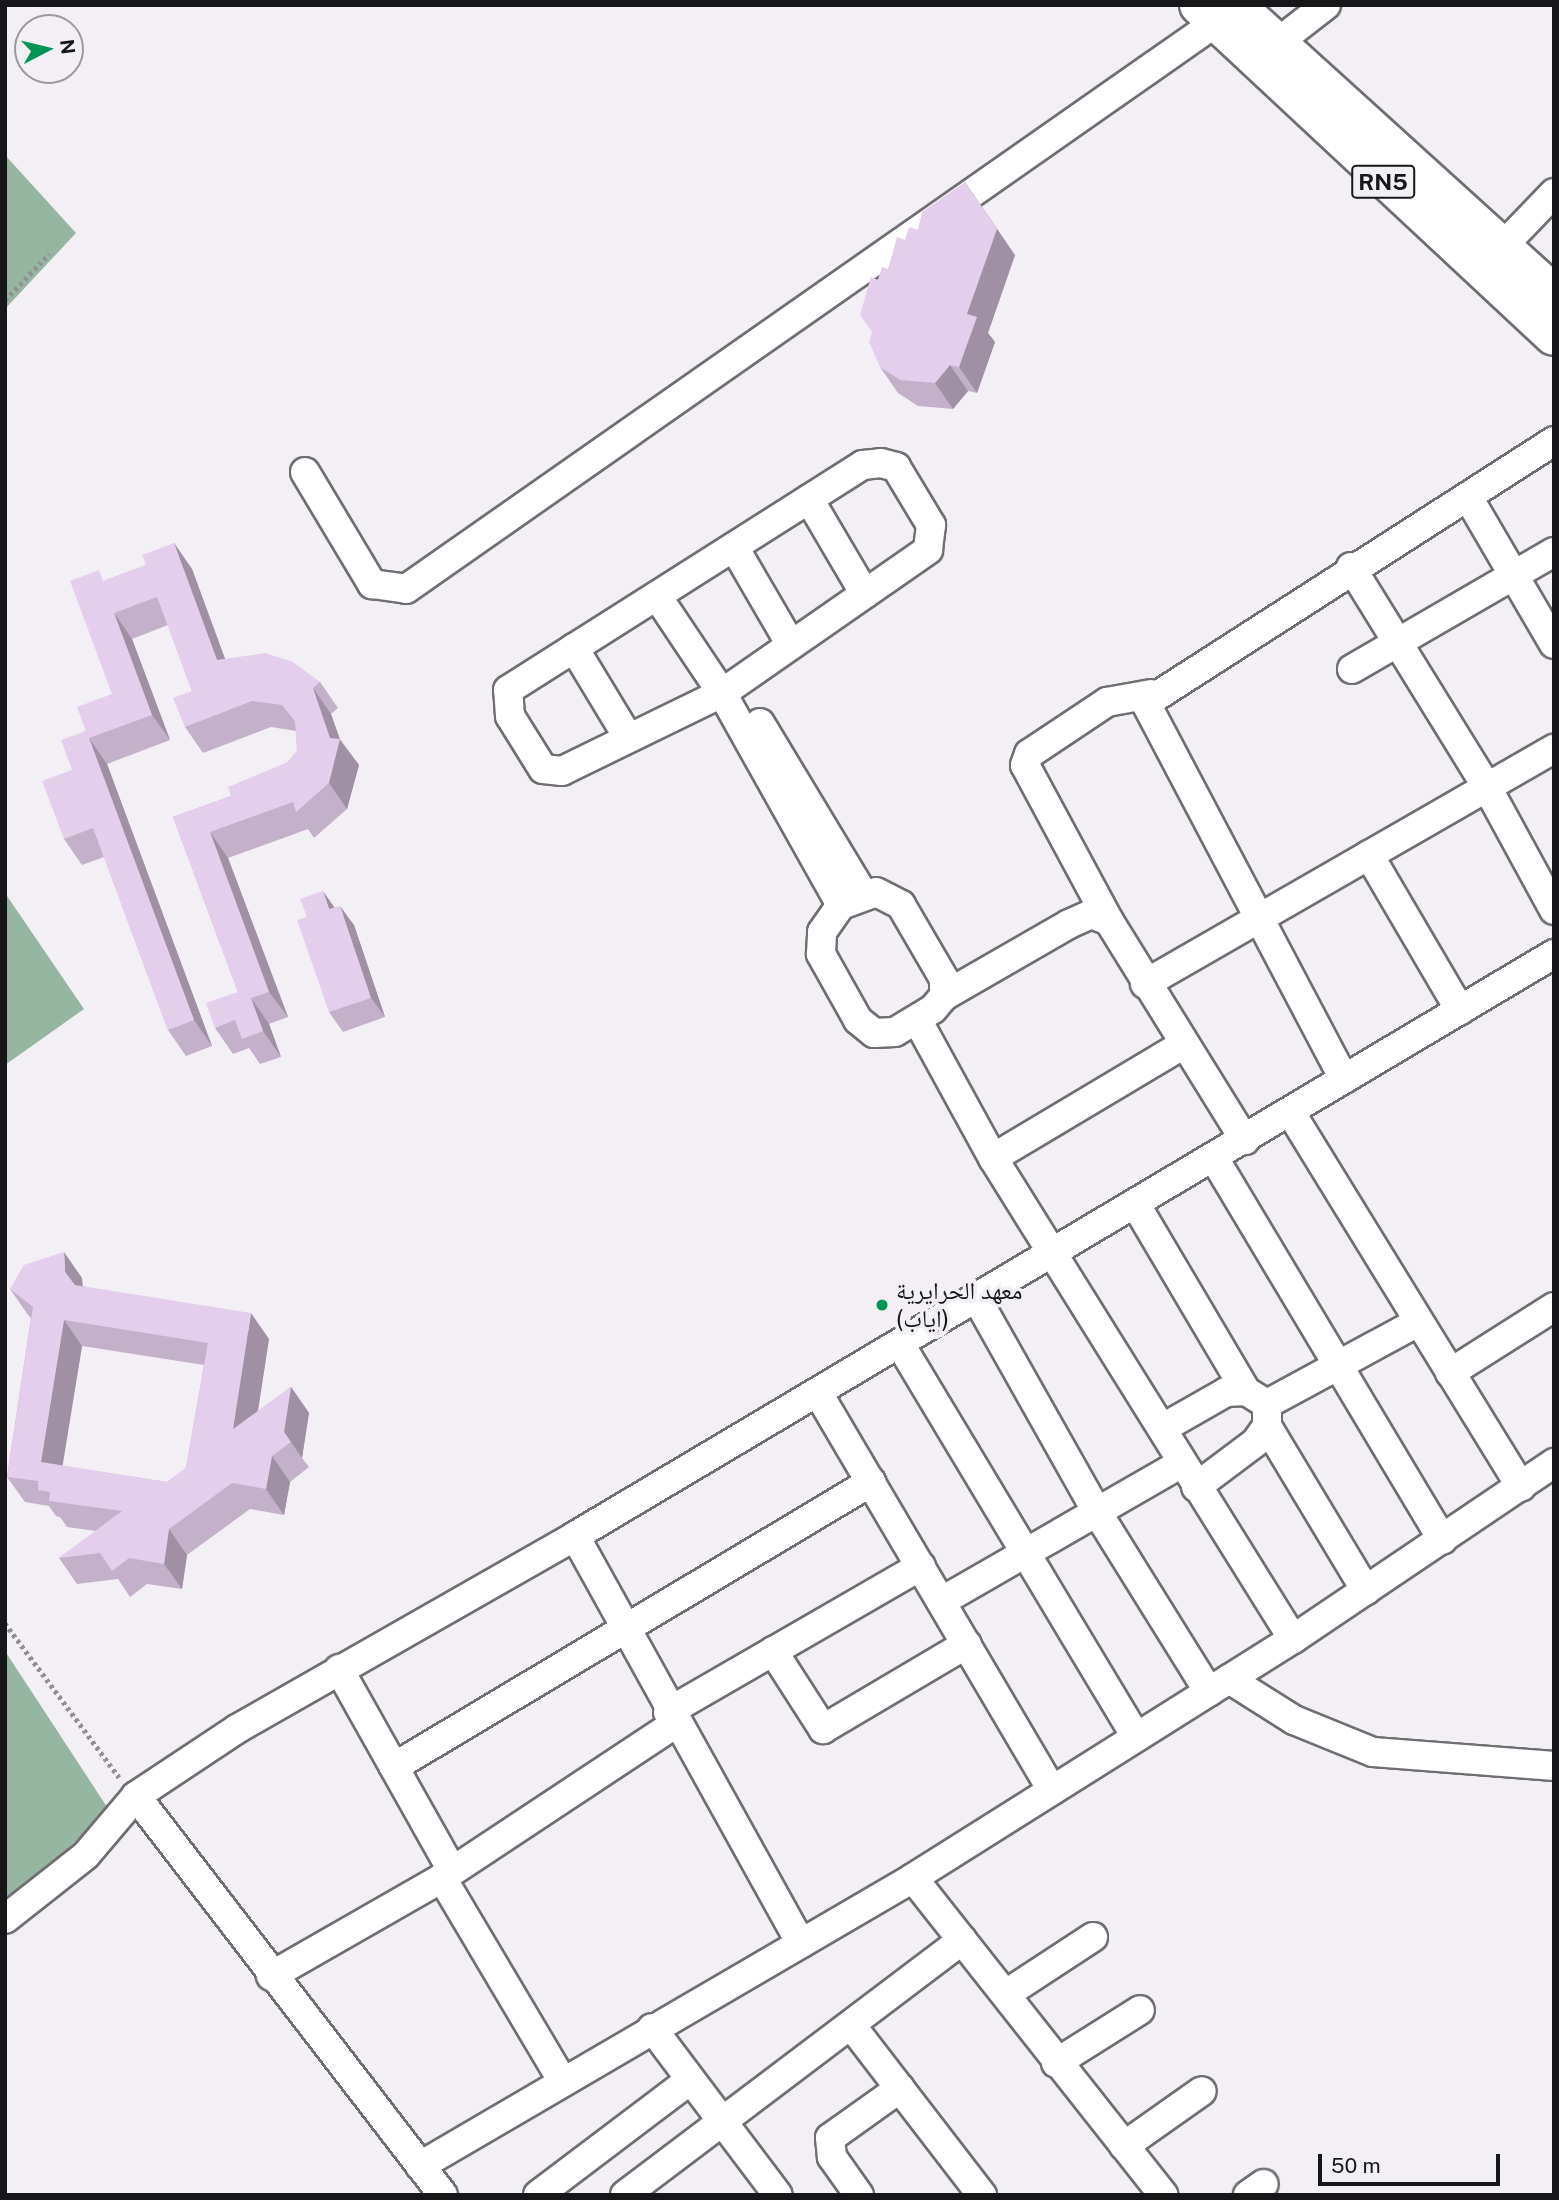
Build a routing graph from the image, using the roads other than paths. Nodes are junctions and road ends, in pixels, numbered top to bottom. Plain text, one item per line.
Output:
1 (1326, 5) edge
2 (1222, 10) edge
3 (1277, 43) junction
4 (1554, 193) edge
5 (1501, 248) junction
6 (1554, 294) edge
7 (1554, 336) edge
8 (1554, 441) edge
9 (305, 472) dead end
10 (1468, 497) junction
11 (809, 499) junction
12 (734, 547) junction
13 (1554, 552) edge
14 (1351, 567) junction
15 (1513, 575) junction
16 (865, 594) junction
17 (657, 596) junction
18 (1398, 643) junction
19 (1554, 644) edge
20 (791, 645) junction
21 (574, 648) junction
22 (1352, 669) dead end
23 (729, 688) junction
24 (1151, 694) junction
25 (628, 737) junction
26 (1554, 749) edge
27 (1487, 788) junction
28 (1369, 855) junction
29 (852, 900) junction
30 (1554, 910) edge
31 (1256, 918) junction
32 (1109, 921) junction
33 (1554, 954) edge
34 (1145, 984) junction
35 (944, 996) junction
36 (1460, 1010) junction
37 (919, 1023) junction
38 (1184, 1044) junction
39 (1343, 1079) junction
40 (1291, 1112) junction
41 (1244, 1140) junction
42 (993, 1158) junction
43 (1214, 1158) junction
44 (1136, 1205) junction
45 (1053, 1254) junction
46 (977, 1299) junction
47 (1554, 1307) edge
48 (1418, 1322) junction
49 (900, 1344) junction
50 (1339, 1366) junction
51 (1450, 1373) junction
52 (818, 1393) junction
53 (1260, 1407) junction
54 (1163, 1428) junction
55 (1182, 1463) junction
56 (1554, 1463) edge
57 (871, 1482) junction
58 (1196, 1487) junction
59 (1521, 1487) junction
60 (1097, 1512) junction
61 (575, 1536) junction
62 (1443, 1540) junction
63 (1023, 1555) junction
64 (921, 1566) junction
65 (1366, 1591) junction
66 (942, 1601) junction
67 (625, 1630) junction
68 (1293, 1639) junction
69 (967, 1644) junction
70 (773, 1651) junction
71 (339, 1669) junction
72 (1219, 1685) junction
73 (671, 1718) junction
74 (1136, 1738) junction
75 (1554, 1766) edge
76 (394, 1767) junction
77 (1052, 1790) junction
78 (136, 1796) junction
79 (447, 1874) junction
80 (913, 1878) junction
81 (5, 1919) edge
82 (1093, 1937) dead end
83 (962, 1940) junction
84 (801, 1944) junction
85 (271, 1976) junction
86 (1006, 1994) junction
87 (1140, 2010) dead end
88 (851, 2025) junction
89 (652, 2028) junction
90 (1056, 2063) junction
91 (689, 2081) junction
92 (563, 2082) junction
93 (900, 2088) junction
94 (1202, 2091) dead end
95 (724, 2122) junction
96 (1124, 2146) junction
97 (420, 2166) junction
98 (443, 2195) edge
99 (538, 2195) edge
100 (625, 2195) edge
101 (778, 2195) edge
102 (859, 2195) edge
103 (982, 2195) edge
104 (1163, 2195) edge

1 - 3 street
2 - 3 highway, RN5
2 - 7 highway, RN5
2 - 9 street
3 - 5 highway, RN5
4 - 5 street
5 - 6 highway, RN5
8 - 10 street
10 - 14 street
10 - 15 street
11 - 12 street
11 - 16 street
11 - 16 street
12 - 17 street
12 - 20 street
13 - 15 street
14 - 18 street
14 - 24 street
15 - 18 street
15 - 19 street
16 - 20 street
17 - 21 street
17 - 23 street
18 - 22 street
18 - 27 street
20 - 23 street
21 - 25 street
21 - 25 street
23 - 25 street
23 - 29 street
24 - 31 street
24 - 32 street
26 - 27 street
27 - 28 street
27 - 30 street
28 - 31 street
28 - 36 street
29 - 35 street
29 - 37 street
31 - 34 street
31 - 39 street
32 - 34 street
32 - 35 street
33 - 36 street
34 - 38 street
35 - 37 street
36 - 39 street
37 - 42 street
38 - 41 street
38 - 42 street
39 - 40 street
40 - 41 street
40 - 48 street
41 - 43 street
42 - 45 street
43 - 44 street
43 - 50 street
44 - 45 street
44 - 53 street
45 - 46 street
45 - 54 street
46 - 49 street
46 - 60 street
47 - 51 street
48 - 50 street
48 - 51 street
49 - 52 street
49 - 63 street
50 - 53 street
50 - 62 street
51 - 59 street
52 - 57 street
52 - 61 street
53 - 54 street
53 - 58 street
53 - 65 street
54 - 55 street
55 - 58 street
55 - 60 street
56 - 59 street
57 - 64 street
57 - 67 street
58 - 68 street
59 - 62 street
60 - 63 street
60 - 72 street
61 - 67 street
61 - 71 street
62 - 65 street
63 - 66 street
63 - 74 street
64 - 66 street
64 - 70 street
65 - 68 street
66 - 69 street
67 - 73 street
67 - 76 street
68 - 72 street
69 - 70 street
69 - 77 street
70 - 73 street
71 - 76 street
71 - 78 street
72 - 74 street
72 - 75 street
73 - 79 street
73 - 84 street
74 - 77 street
76 - 79 street
77 - 80 street
78 - 81 street
78 - 85 street
79 - 85 street
79 - 92 street
80 - 83 street
80 - 84 street
82 - 86 street
83 - 86 street
83 - 88 street
84 - 89 street
85 - 97 street
86 - 90 street
87 - 90 street
88 - 93 street
88 - 95 street
89 - 91 street
89 - 92 street
90 - 96 street
91 - 95 street
91 - 99 street
92 - 97 street
93 - 102 street
93 - 103 street
94 - 96 street
95 - 100 street
95 - 101 street
96 - 104 street
97 - 98 street

